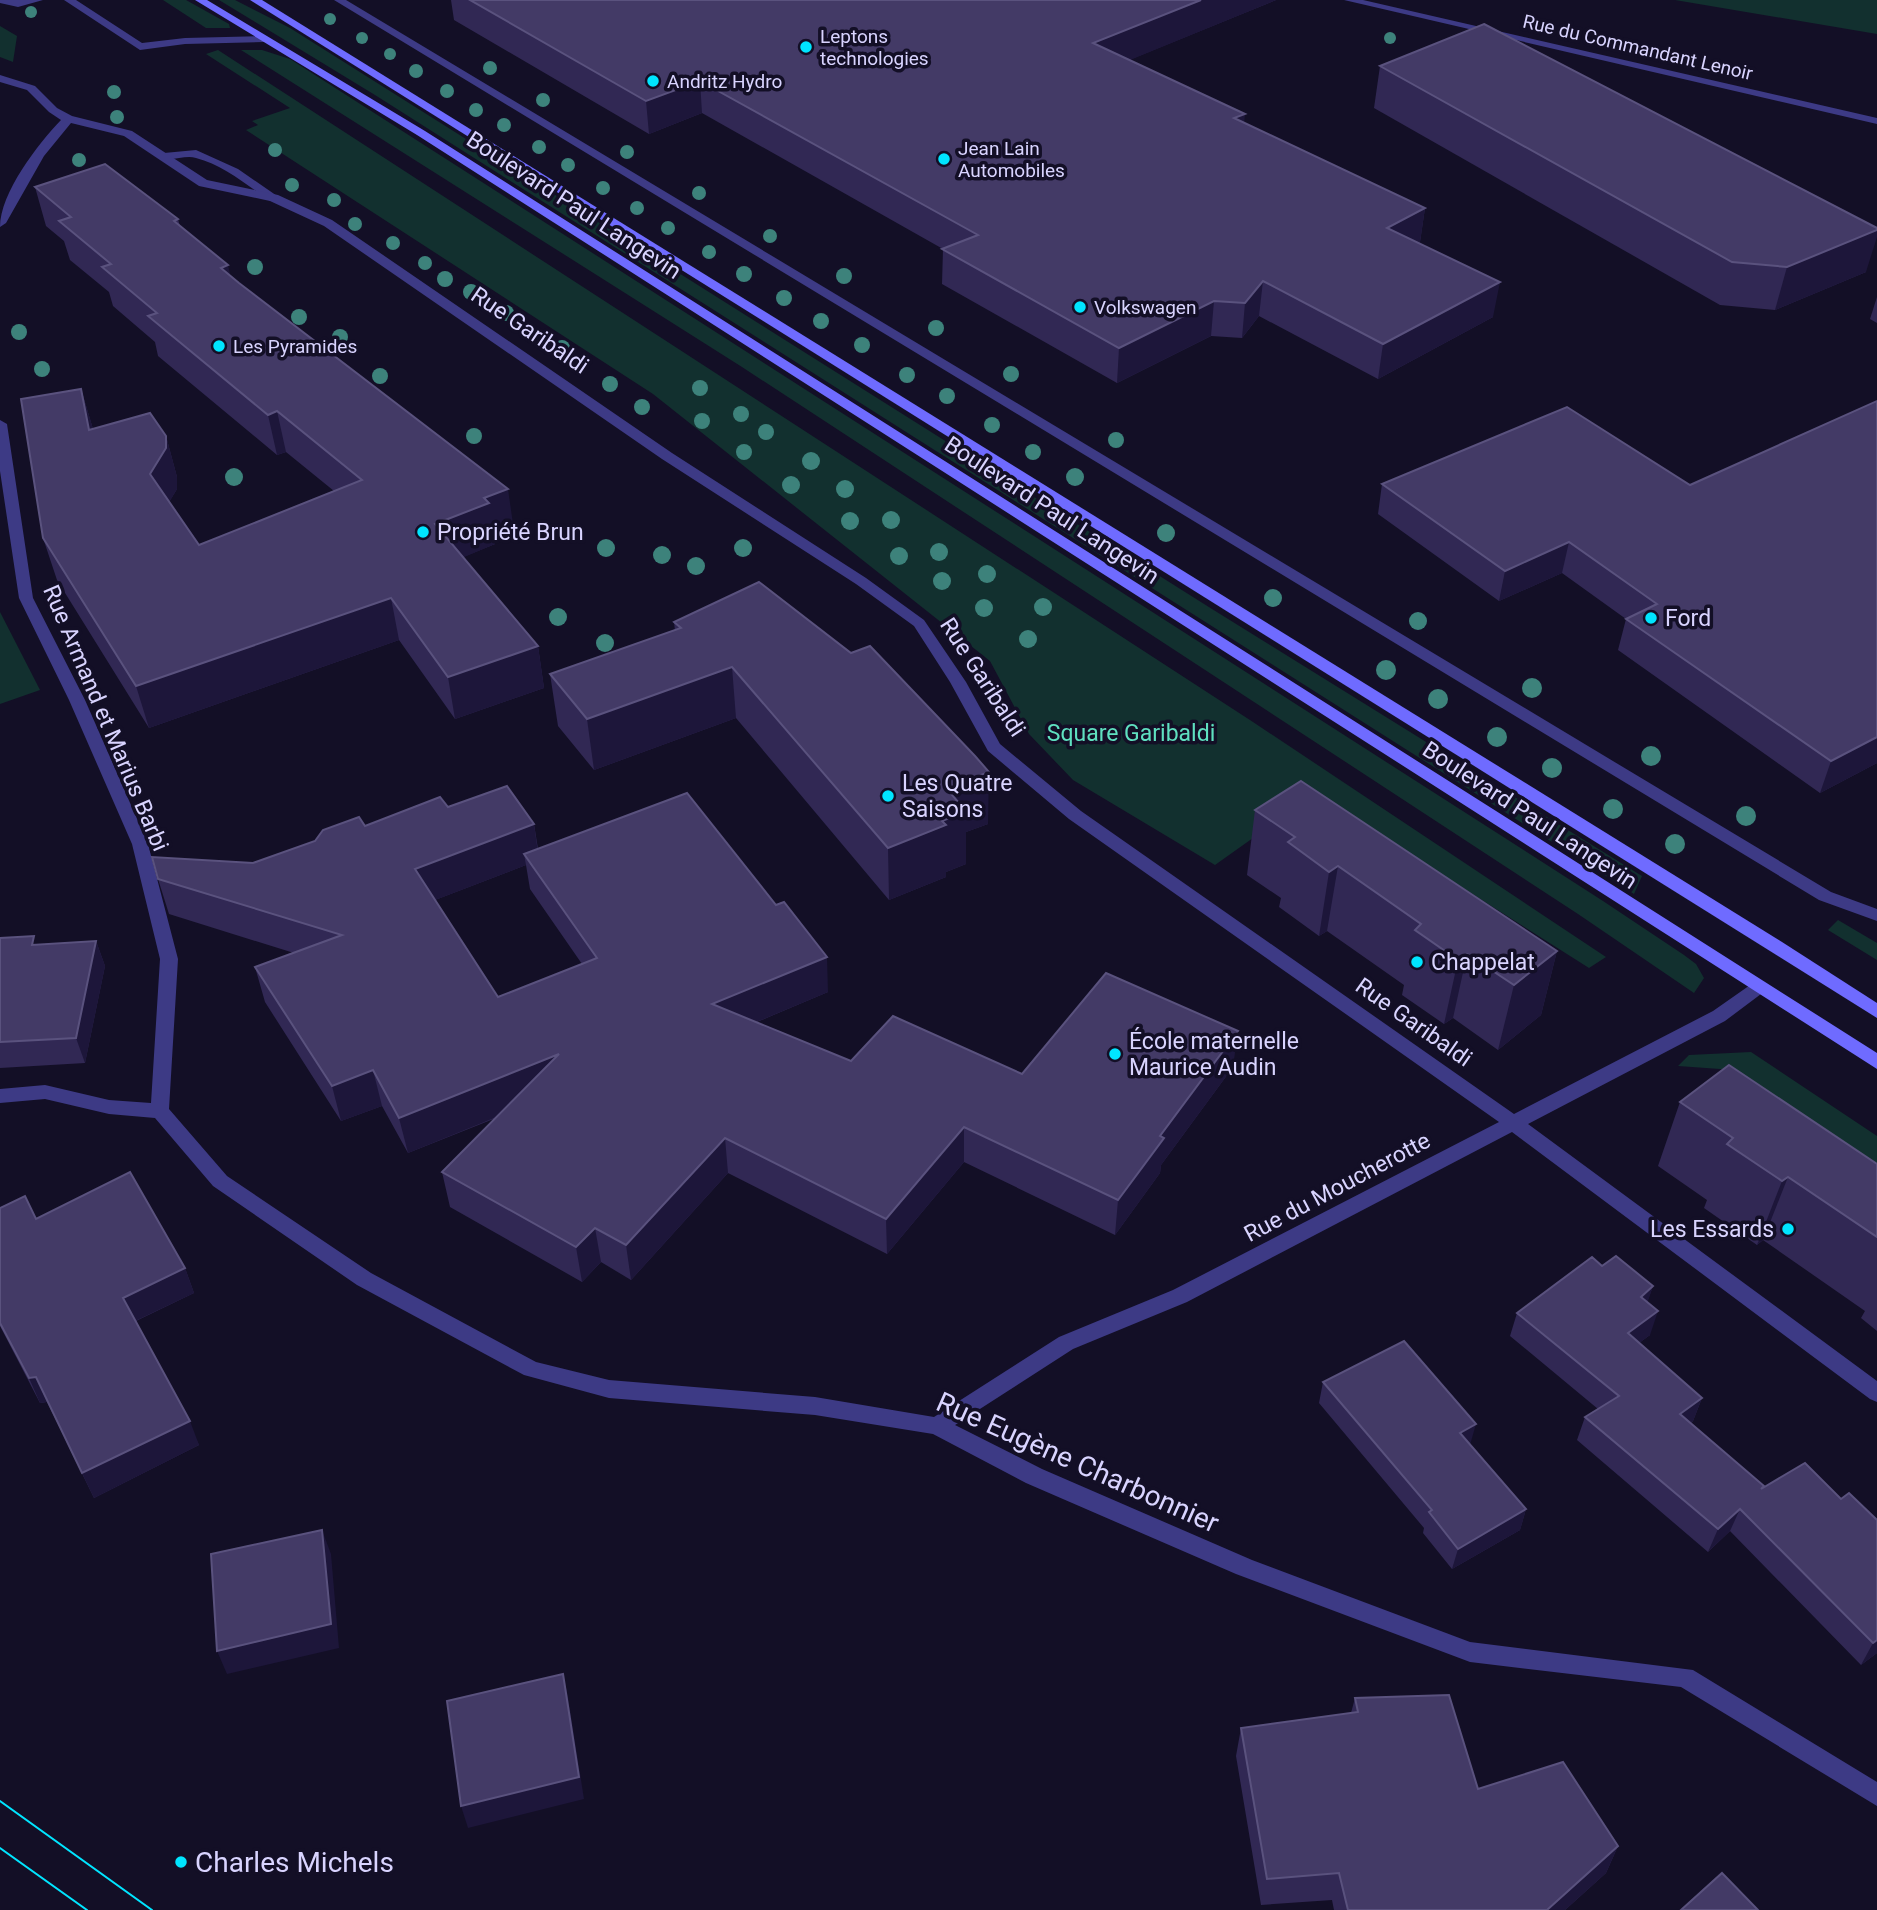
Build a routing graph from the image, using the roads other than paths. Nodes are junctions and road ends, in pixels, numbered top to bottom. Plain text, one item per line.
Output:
1 (1, 0) edge
2 (38, 0) edge
3 (69, 0) edge
4 (200, 0) edge
5 (255, 0) edge
6 (339, 0) edge
7 (1349, 0) edge
8 (264, 39) junction
9 (0, 78) edge
10 (68, 119) junction
11 (1877, 121) edge
12 (164, 156) junction
13 (274, 198) junction
14 (0, 223) edge
15 (0, 424) edge
16 (1877, 915) edge
17 (1759, 987) junction
18 (1877, 1012) edge
19 (1877, 1062) edge
20 (0, 1096) edge
21 (160, 1111) junction
22 (1513, 1122) junction
23 (1877, 1394) edge
24 (937, 1426) junction
25 (1877, 1795) edge

1 - 2 street
3 - 8 street
4 - 8 main road, Boulevard Paul Langevin
5 - 18 main road, Boulevard Paul Langevin
6 - 16 street
7 - 11 street, Rue du Commandant Lenoir
8 - 17 main road, Boulevard Paul Langevin
9 - 10 street, Rue Garibaldi
10 - 12 street, Rue Garibaldi
10 - 14 street
12 - 13 street, Rue Garibaldi
12 - 13 street
13 - 22 street, Rue Garibaldi
15 - 21 street, Rue Armand et Marius Barbi
17 - 19 main road, Boulevard Paul Langevin
17 - 22 street, Rue du Moucherotte
20 - 21 street
21 - 24 street, Rue Eugène Charbonnier
22 - 23 street, Rue Garibaldi
22 - 24 street, Rue du Moucherotte
24 - 25 street, Rue Eugène Charbonnier

